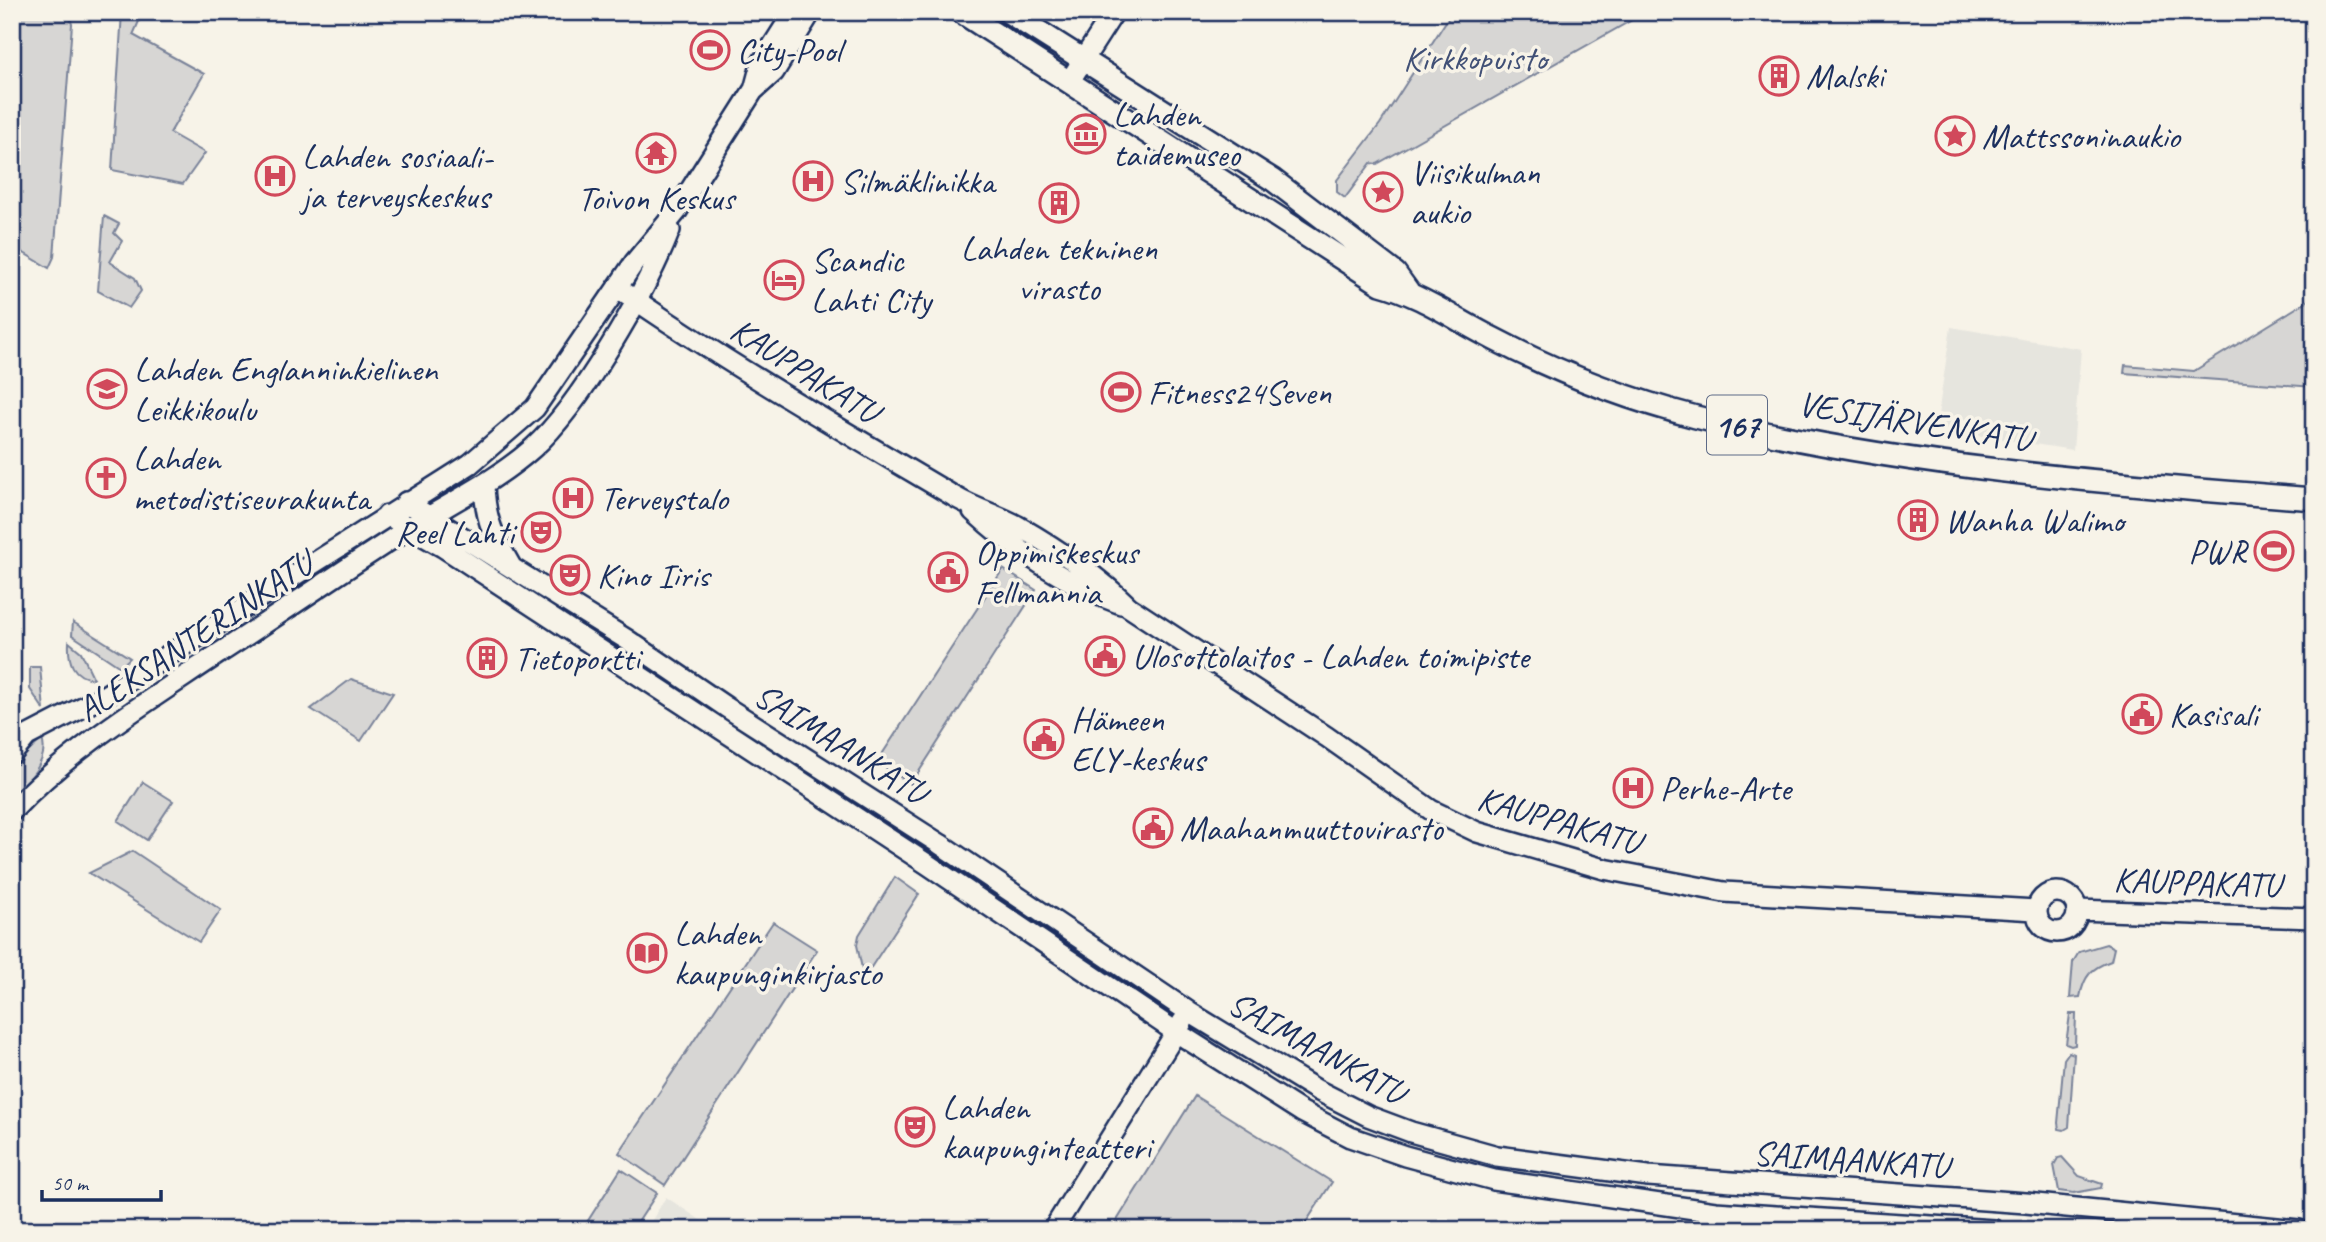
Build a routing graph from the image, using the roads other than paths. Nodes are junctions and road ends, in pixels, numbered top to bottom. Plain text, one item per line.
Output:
1 (794, 12) edge
2 (811, 12) edge
3 (961, 12) edge
4 (1008, 12) edge
5 (1114, 12) edge
6 (1082, 62) junction
7 (1069, 82) junction
8 (754, 91) junction
9 (677, 211) junction
10 (618, 288) junction
11 (1408, 291) junction
12 (635, 300) junction
13 (484, 484) junction
14 (2314, 499) edge
15 (406, 502) junction
16 (387, 515) junction
17 (428, 517) junction
18 (409, 529) junction
19 (514, 572) junction
20 (12, 754) edge
21 (12, 811) edge
22 (2036, 910) junction
23 (2077, 910) junction
24 (2314, 918) edge
25 (1189, 1012) junction
26 (1176, 1032) junction
27 (1052, 1230) edge
28 (1994, 1230) edge
29 (2299, 1230) edge

1 - 8 main road, ALEKSANTERINKATU
2 - 8 main road, ALEKSANTERINKATU
3 - 7 main road, VESIJÄRVENKATU / 167
4 - 6 main road, VESIJÄRVENKATU / 167
5 - 6 main road
6 - 7 main road
6 - 11 main road, VESIJÄRVENKATU / 167
7 - 11 main road, VESIJÄRVENKATU / 167
8 - 9 main road, ALEKSANTERINKATU
9 - 10 main road, ALEKSANTERINKATU
9 - 12 main road, ALEKSANTERINKATU
10 - 12 main road, KAUPPAKATU
10 - 15 main road, ALEKSANTERINKATU
11 - 14 main road, VESIJÄRVENKATU / 167
12 - 13 main road, ALEKSANTERINKATU
12 - 22 main road, KAUPPAKATU
13 - 17 main road, ALEKSANTERINKATU
13 - 19 main road, SAIMAANKATU
15 - 16 main road, ALEKSANTERINKATU
15 - 17 main road, SAIMAANKATU
16 - 18 main road, SAIMAANKATU
16 - 20 main road, ALEKSANTERINKATU
17 - 18 main road, ALEKSANTERINKATU
17 - 19 main road, SAIMAANKATU
18 - 21 main road, ALEKSANTERINKATU
18 - 26 main road, SAIMAANKATU
19 - 25 main road, SAIMAANKATU
22 - 23 main road
22 - 23 main road
23 - 24 main road, KAUPPAKATU
25 - 26 main road
25 - 29 main road, SAIMAANKATU
26 - 27 main road
26 - 28 main road, SAIMAANKATU

